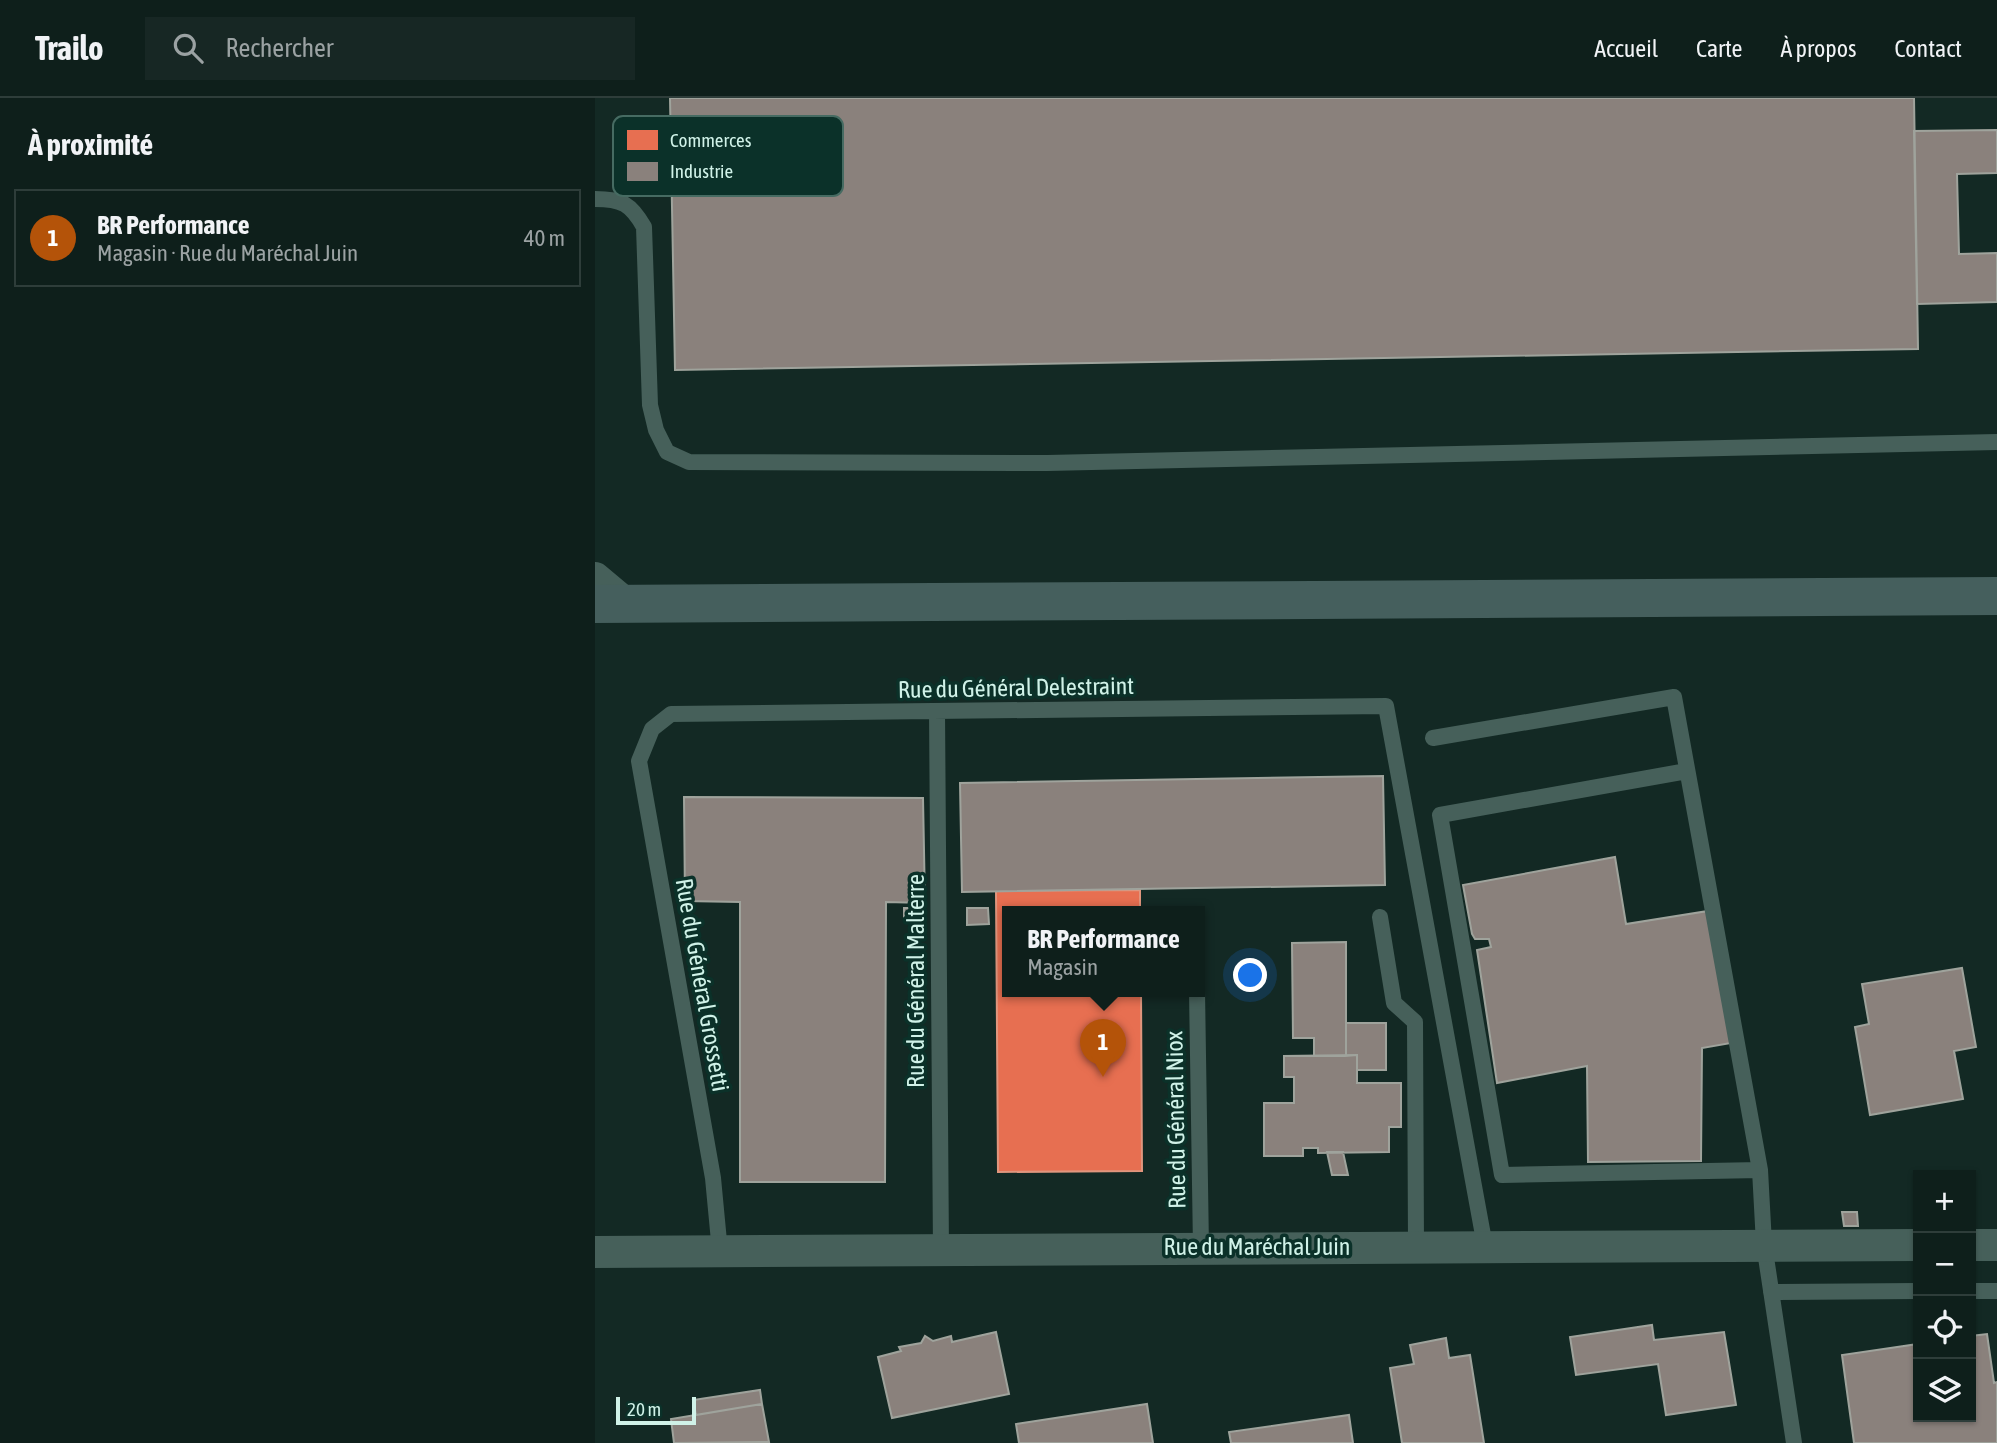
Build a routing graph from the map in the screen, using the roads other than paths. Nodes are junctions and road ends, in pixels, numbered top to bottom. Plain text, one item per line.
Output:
1 (595, 199) edge
2 (1997, 442) edge
3 (595, 578) edge
4 (1997, 596) edge
5 (611, 604) edge
6 (937, 711) junction
7 (652, 729) joint
8 (1433, 738) dead end
9 (1688, 771) junction
10 (1380, 917) dead end
11 (1197, 997) edge
12 (1760, 1170) junction
13 (1764, 1244) junction
14 (1913, 1245) edge
15 (1976, 1245) edge
16 (1997, 1245) edge
17 (1416, 1246) junction
18 (1485, 1246) junction
19 (1201, 1248) junction
20 (941, 1251) junction
21 (595, 1252) edge
22 (720, 1252) junction
23 (1913, 1291) edge
24 (1976, 1291) edge
25 (1997, 1291) edge
26 (1771, 1292) junction
27 (1794, 1443) edge

1 - 2 lane
3 - 5 street
4 - 5 main road
6 - 7 lane, Rue du Général Delestraint
6 - 18 lane, Rue du Général Delestraint
6 - 20 lane, Rue du Général Malterre
7 - 22 lane, Rue du Général Grossetti
8 - 9 lane
9 - 12 lane
9 - 12 lane
10 - 17 lane
11 - 19 lane, Rue du Général Niox
12 - 13 lane
13 - 14 street, Rue du Maréchal Juin
13 - 18 street, Rue du Maréchal Juin
13 - 26 lane
15 - 16 street
17 - 18 street, Rue du Maréchal Juin
17 - 19 street, Rue du Maréchal Juin
19 - 20 street, Rue du Maréchal Juin
20 - 22 street, Rue du Maréchal Juin
21 - 22 street, Rue du Maréchal Juin
23 - 26 lane
24 - 25 lane
26 - 27 lane

